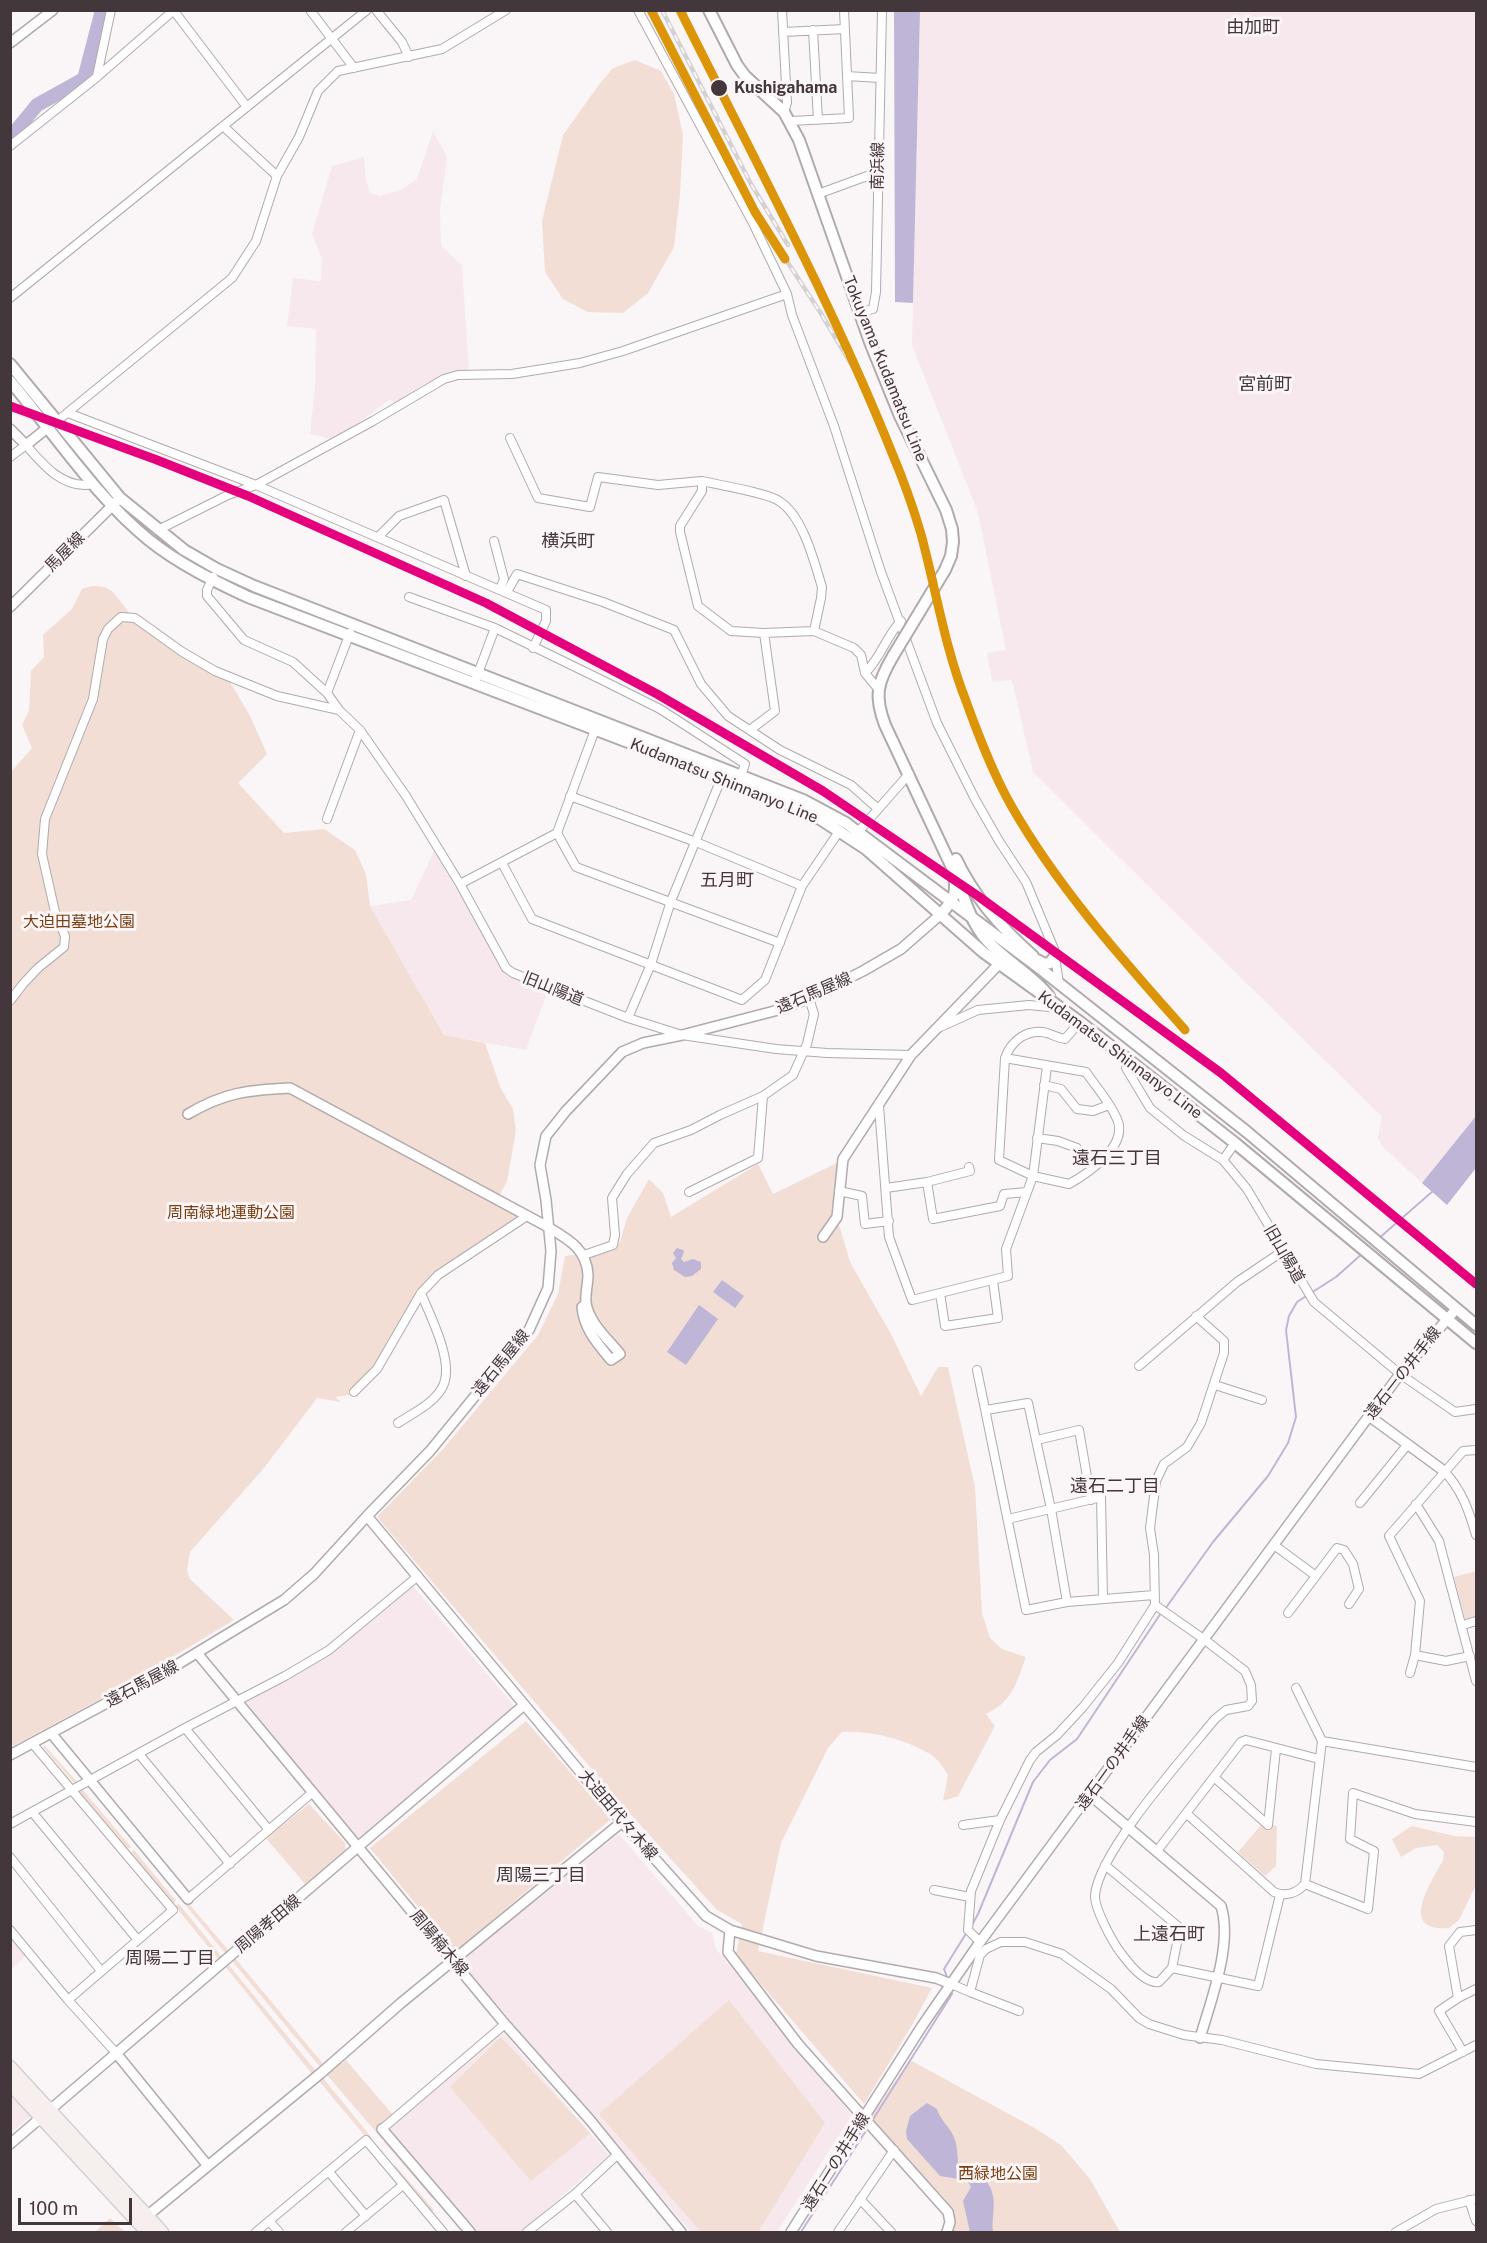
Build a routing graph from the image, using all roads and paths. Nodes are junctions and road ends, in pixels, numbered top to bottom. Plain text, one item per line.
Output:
1 (54, 10) edge
2 (310, 10) edge
3 (367, 10) edge
4 (376, 10) edge
5 (506, 10) edge
6 (638, 10) edge
7 (709, 10) edge
8 (782, 10) edge
9 (844, 10) edge
10 (882, 10) edge
11 (111, 11) edge
12 (174, 11) edge
13 (845, 29) junction
14 (813, 30) junction
15 (783, 32) junction
16 (331, 38) junction
17 (10, 44) edge
18 (409, 57) junction
19 (354, 68) junction
20 (847, 76) junction
21 (97, 77) junction
22 (880, 78) junction
23 (247, 107) junction
24 (784, 112) junction
25 (818, 120) junction
26 (791, 121) junction
27 (224, 126) junction
28 (10, 146) edge
29 (878, 172) junction
30 (277, 176) junction
31 (818, 194) junction
32 (787, 294) junction
33 (10, 298) edge
34 (860, 312) junction
35 (10, 364) edge
36 (10, 381) edge
37 (68, 413) junction
38 (52, 424) junction
39 (10, 429) edge
40 (510, 438) dead end
41 (26, 445) junction
42 (10, 457) edge
43 (702, 481) junction
44 (93, 483) junction
45 (256, 485) junction
46 (116, 502) junction
47 (158, 530) junction
48 (378, 537) junction
49 (494, 541) dead end
50 (217, 569) junction
51 (466, 576) junction
52 (212, 580) junction
53 (504, 590) junction
54 (409, 597) dead end
55 (10, 607) edge
56 (901, 621) junction
57 (354, 624) junction
58 (495, 628) junction
59 (814, 631) junction
60 (764, 633) junction
61 (350, 635) junction
62 (534, 645) junction
63 (479, 672) junction
64 (865, 673) junction
65 (474, 684) junction
66 (879, 690) junction
67 (327, 693) junction
68 (339, 710) junction
69 (596, 725) junction
70 (360, 730) junction
71 (750, 730) junction
72 (909, 774) junction
73 (741, 776) junction
74 (721, 779) junction
75 (916, 788) junction
76 (570, 796) junction
77 (877, 808) junction
78 (327, 819) dead end
79 (840, 830) junction
80 (858, 832) junction
81 (557, 833) junction
82 (696, 842) junction
83 (502, 863) junction
84 (954, 872) junction
85 (460, 884) junction
86 (802, 886) junction
87 (671, 901) junction
88 (952, 902) junction
89 (940, 915) junction
90 (972, 920) junction
91 (780, 943) junction
92 (1055, 956) junction
93 (651, 964) junction
94 (999, 964) junction
95 (1040, 965) junction
96 (1059, 984) junction
97 (809, 998) junction
98 (10, 1001) edge
99 (1059, 1008) junction
100 (628, 1018) junction
101 (1080, 1022) junction
102 (937, 1028) junction
103 (682, 1035) junction
104 (805, 1051) junction
105 (911, 1055) junction
106 (1005, 1058) junction
107 (1130, 1060) junction
108 (1047, 1066) junction
109 (1044, 1085) junction
110 (763, 1096) junction
111 (879, 1106) junction
112 (1109, 1106) junction
113 (188, 1114) dead end
114 (1037, 1138) junction
115 (1235, 1143) junction
116 (1223, 1160) junction
117 (969, 1167) dead end
118 (1094, 1167) junction
119 (1033, 1176) junction
120 (927, 1182) junction
121 (886, 1188) junction
122 (839, 1191) junction
123 (688, 1192) dead end
124 (1027, 1192) junction
125 (527, 1216) junction
126 (889, 1221) junction
127 (548, 1227) junction
128 (823, 1237) dead end
129 (1283, 1251) junction
130 (584, 1255) junction
131 (993, 1281) junction
132 (421, 1293) junction
133 (940, 1293) junction
134 (586, 1304) junction
135 (1456, 1309) junction
136 (1196, 1316) junction
137 (1446, 1319) junction
138 (1476, 1325) edge
139 (1476, 1343) edge
140 (1139, 1366) dead end
141 (977, 1370) dead end
142 (1400, 1374) junction
143 (1215, 1385) junction
144 (354, 1392) dead end
145 (1262, 1400) dead end
146 (1476, 1409) edge
147 (986, 1410) junction
148 (1369, 1416) junction
149 (398, 1423) dead end
150 (1037, 1440) junction
151 (1408, 1444) junction
152 (1476, 1450) edge
153 (1444, 1471) junction
154 (1091, 1500) junction
155 (1360, 1503) dead end
156 (1416, 1504) junction
157 (1051, 1509) junction
158 (367, 1516) junction
159 (1008, 1519) junction
160 (1476, 1535) edge
161 (1274, 1545) junction
162 (418, 1576) junction
163 (1316, 1576) junction
164 (1154, 1595) junction
165 (1103, 1599) junction
166 (1067, 1602) junction
167 (1349, 1604) dead end
168 (1155, 1605) junction
169 (1288, 1613) dead end
170 (1476, 1621) edge
171 (1463, 1625) junction
172 (1205, 1640) junction
173 (197, 1653) junction
174 (1415, 1655) junction
175 (1470, 1656) junction
176 (1410, 1673) dead end
177 (1476, 1681) edge
178 (1296, 1688) dead end
179 (236, 1701) junction
180 (524, 1705) junction
181 (185, 1728) junction
182 (51, 1733) junction
183 (1322, 1742) junction
184 (32, 1743) junction
185 (1276, 1749) junction
186 (11, 1753) edge
187 (139, 1754) junction
188 (1319, 1759) junction
189 (1476, 1767) edge
190 (1215, 1778) junction
191 (91, 1780) junction
192 (73, 1790) junction
193 (313, 1792) junction
194 (1090, 1795) junction
195 (33, 1813) junction
196 (1187, 1814) junction
197 (1000, 1820) junction
198 (622, 1822) junction
199 (1476, 1822) edge
200 (10, 1824) edge
201 (963, 1825) dead end
202 (1130, 1827) junction
203 (269, 1830) junction
204 (358, 1848) junction
205 (1156, 1851) junction
206 (10, 1857) edge
207 (230, 1863) junction
208 (1105, 1865) junction
209 (1305, 1884) junction
210 (934, 1890) dead end
211 (1281, 1895) junction
212 (970, 1897) junction
213 (188, 1899) joint
214 (10, 1930) edge
215 (730, 1930) junction
216 (1476, 1930) edge
217 (137, 1939) junction
218 (980, 1942) junction
219 (453, 1960) junction
220 (1172, 1968) junction
221 (101, 1971) junction
222 (1217, 1976) junction
223 (951, 1984) junction
224 (1476, 1989) edge
225 (970, 1992) junction
226 (1458, 1998) junction
227 (68, 2000) junction
228 (1019, 2011) dead end
229 (505, 2024) junction
230 (1200, 2038) junction
231 (1476, 2045) edge
232 (1463, 2052) junction
233 (116, 2053) junction
234 (10, 2067) edge
235 (10, 2085) edge
236 (45, 2115) junction
237 (863, 2117) junction
238 (382, 2129) joint
239 (10, 2144) edge
240 (894, 2150) junction
241 (616, 2155) junction
242 (208, 2166) junction
243 (329, 2172) junction
244 (403, 2185) junction
245 (575, 2194) junction
246 (860, 2199) junction
247 (1473, 2200) edge
248 (147, 2216) junction
249 (366, 2216) junction
250 (1476, 2221) edge
251 (269, 2222) junction
252 (536, 2230) edge
253 (147, 2232) edge
254 (162, 2232) edge
255 (256, 2232) edge
256 (279, 2232) edge
257 (346, 2232) edge
258 (441, 2232) edge
259 (470, 2232) edge
260 (526, 2232) edge
261 (607, 2232) edge
262 (681, 2232) edge
263 (791, 2232) edge
264 (838, 2232) edge
265 (891, 2232) edge
266 (947, 2232) edge
267 (1396, 2232) edge

1 - 17 street
2 - 16 street
3 - 16 street
4 - 18 street
5 - 18 street
6 - 32 street
7 - 24 main road, Tokuyama Kudamatsu Line
8 - 15 street
9 - 13 street
10 - 22 street, 南浜線
11 - 21 street
12 - 21 street
12 - 23 street
13 - 14 street
13 - 20 street
14 - 15 street
14 - 25 street
15 - 24 street
16 - 19 street
16 - 23 street
18 - 19 street
19 - 30 street
20 - 22 street
20 - 25 street
21 - 28 street
22 - 29 street, 南浜線
23 - 27 street
24 - 26 main road, Tokuyama Kudamatsu Line
25 - 26 street
26 - 31 main road, Tokuyama Kudamatsu Line
27 - 30 street
27 - 33 street
29 - 31 street
29 - 34 street, 南浜線
30 - 37 street
31 - 34 main road, Tokuyama Kudamatsu Line
32 - 45 street
32 - 56 street
34 - 66 main road, Tokuyama Kudamatsu Line, bridge
35 - 38 main road, Kudamatsu Shinnanyo Line
36 - 38 main road, Kudamatsu Shinnanyo Line
37 - 38 street
37 - 45 street
38 - 41 street
38 - 44 main road, Kudamatsu Shinnanyo Line
38 - 46 main road, Kudamatsu Shinnanyo Line
39 - 41 street
40 - 43 street
41 - 42 street
41 - 44 street
43 - 59 street
43 - 60 street
44 - 46 main road, Kudamatsu Shinnanyo Line
45 - 47 street
45 - 48 street
46 - 47 main road, Kudamatsu Shinnanyo Line
46 - 52 main road, Kudamatsu Shinnanyo Line
46 - 55 street, 馬屋線
47 - 50 main road, Kudamatsu Shinnanyo Line
48 - 51 street
48 - 51 street
49 - 53 street
50 - 52 street
50 - 57 main road, Kudamatsu Shinnanyo Line
51 - 53 street
52 - 61 main road, Kudamatsu Shinnanyo Line
52 - 67 street, 旧山陽道
53 - 62 street
53 - 71 street
54 - 58 street
56 - 64 street
56 - 92 street
57 - 61 street
57 - 63 main road, Kudamatsu Shinnanyo Line
58 - 62 street
58 - 63 street
59 - 60 street
59 - 64 street
60 - 71 street
61 - 65 main road, Kudamatsu Shinnanyo Line
61 - 67 street
62 - 73 street
63 - 65 street
63 - 69 main road, Kudamatsu Shinnanyo Line
64 - 66 street
65 - 69 main road, Kudamatsu Shinnanyo Line
66 - 72 main road, Tokuyama Kudamatsu Line
67 - 68 street, 旧山陽道
68 - 70 street, 旧山陽道
68 - 98 street
69 - 73 main road, Kudamatsu Shinnanyo Line
69 - 74 main road, Kudamatsu Shinnanyo Line
69 - 76 street
70 - 78 street
70 - 85 street, 旧山陽道
71 - 77 street
72 - 75 main road, Tokuyama Kudamatsu Line
72 - 77 street
73 - 80 main road, Kudamatsu Shinnanyo Line
74 - 79 main road, Kudamatsu Shinnanyo Line
74 - 82 street
75 - 84 main road, Tokuyama Kudamatsu Line
75 - 95 main road
76 - 81 street
76 - 82 street
77 - 80 street
79 - 86 street
79 - 89 main road, Kudamatsu Shinnanyo Line
80 - 88 main road, Kudamatsu Shinnanyo Line
81 - 83 street
81 - 87 street
82 - 86 street
82 - 87 street
83 - 85 street
83 - 93 street
84 - 88 main road, Tokuyama Kudamatsu Line
84 - 90 main road
85 - 100 street, 旧山陽道
86 - 91 street
87 - 91 street
87 - 93 street
88 - 89 main road
88 - 90 main road, Kudamatsu Shinnanyo Line
89 - 94 main road, Kudamatsu Shinnanyo Line
89 - 97 street, 遠石馬屋線
90 - 95 main road, Kudamatsu Shinnanyo Line
90 - 99 main road
91 - 93 street
92 - 95 main road
92 - 96 street
93 - 100 street
94 - 99 main road, Kudamatsu Shinnanyo Line
94 - 102 street
95 - 96 main road, Kudamatsu Shinnanyo Line
96 - 135 main road, Kudamatsu Shinnanyo Line
97 - 103 street, 遠石馬屋線
97 - 104 street
99 - 101 main road, Kudamatsu Shinnanyo Line
99 - 102 street
100 - 103 street, 旧山陽道
101 - 106 street
101 - 107 main road, Kudamatsu Shinnanyo Line
102 - 105 street
103 - 104 street, 旧山陽道
103 - 127 street, 遠石馬屋線
104 - 105 street, 旧山陽道
104 - 110 street
105 - 111 street
106 - 108 street
106 - 119 street
107 - 115 main road, Kudamatsu Shinnanyo Line
107 - 116 street, 旧山陽道
108 - 109 street
108 - 112 street
109 - 112 street
109 - 114 street
110 - 123 street
110 - 130 street
111 - 121 street
111 - 122 street
112 - 118 street
113 - 125 street
114 - 118 street
114 - 119 street
115 - 116 street
115 - 137 main road, Kudamatsu Shinnanyo Line
116 - 129 street, 旧山陽道
117 - 120 street
118 - 119 street
119 - 124 street
120 - 121 street
120 - 124 street
121 - 126 street
122 - 126 street
122 - 128 street
124 - 131 street
125 - 127 street
125 - 132 street
126 - 133 street
127 - 130 street
127 - 158 street, 遠石馬屋線
129 - 136 street
129 - 142 street, 旧山陽道
130 - 134 street
131 - 133 street
131 - 133 street
132 - 144 street
132 - 149 street
134 - 134 street
135 - 137 street, 遠石一の井手線
135 - 138 main road, Kudamatsu Shinnanyo Line
136 - 140 street
136 - 143 street
137 - 139 main road, Kudamatsu Shinnanyo Line
137 - 142 street, 遠石一の井手線
141 - 147 street
142 - 146 street, 旧山陽道
142 - 148 street, 遠石一の井手線
143 - 145 street
143 - 164 street
147 - 150 street
147 - 159 street
148 - 151 street
148 - 161 street, 遠石一の井手線
150 - 154 street
150 - 157 street
151 - 153 street
151 - 155 street
152 - 153 street
153 - 156 street
153 - 160 street
154 - 157 street
154 - 165 street
156 - 171 street
156 - 174 street
157 - 159 street
157 - 166 street
158 - 162 street, 大迫田代々木線
158 - 173 street, 遠石馬屋線
159 - 166 street
161 - 163 street
161 - 172 street, 遠石一の井手線
162 - 179 street
162 - 180 street, 大迫田代々木線
163 - 167 street
163 - 169 street
164 - 165 street
164 - 168 street
165 - 166 street
168 - 172 street
168 - 197 street
170 - 171 street
171 - 175 street
172 - 194 street, 遠石一の井手線
172 - 202 street
173 - 179 street, 周陽楠木線
173 - 182 street, 遠石馬屋線
174 - 175 street
174 - 176 street
175 - 177 street
178 - 183 street
179 - 181 street
179 - 193 street, 周陽楠木線
180 - 198 street, 大迫田代々木線
180 - 204 street, 周陽孝田線
181 - 187 street
181 - 203 street
182 - 184 street, 遠石馬屋線
182 - 191 street
183 - 188 street
183 - 189 street
184 - 186 street, 遠石馬屋線
184 - 192 street
185 - 188 street
185 - 190 street
185 - 190 street
187 - 191 street
187 - 207 street
188 - 209 street
190 - 196 street
191 - 192 street
191 - 213 street
192 - 195 street
192 - 217 street
193 - 203 street
193 - 204 street, 周陽楠木線
194 - 202 street
194 - 218 street, 遠石一の井手線
195 - 200 street
195 - 217 street
196 - 205 street
196 - 211 street
197 - 201 street
197 - 212 street
198 - 215 street, 大迫田代々木線
198 - 219 street
199 - 209 street
202 - 205 street
202 - 208 street
203 - 207 street
204 - 219 street, 周陽楠木線
204 - 233 street, 周陽孝田線
205 - 222 street
206 - 221 street
207 - 213 street
208 - 220 street
208 - 220 street
209 - 211 street
210 - 212 street
211 - 222 street
212 - 218 street
214 - 227 street
215 - 223 street, 大迫田代々木線
215 - 237 street
216 - 226 street
217 - 221 street
218 - 223 street, 遠石一の井手線
219 - 229 street, 周陽楠木線
219 - 242 street
220 - 222 street
221 - 227 street
222 - 230 street
223 - 225 street
223 - 237 street, 遠石一の井手線
224 - 226 street
225 - 228 street
225 - 230 street
226 - 232 street
227 - 233 street
229 - 238 street
229 - 241 street, 周陽楠木線
230 - 232 street
231 - 232 street
233 - 236 street, 周陽孝田線
233 - 242 street
234 - 236 highway
235 - 236 highway
236 - 239 street, 周陽孝田線
236 - 248 highway
236 - 253 highway
237 - 240 street
237 - 263 street, 遠石一の井手線
238 - 259 street
240 - 246 street
240 - 266 street
241 - 245 street
241 - 262 street, 周陽楠木線
242 - 248 street
243 - 244 street
243 - 249 street
243 - 251 street
244 - 249 street
244 - 258 street
245 - 252 street
245 - 261 street
246 - 264 street
246 - 265 street
247 - 250 street
247 - 267 street
248 - 254 highway
249 - 257 street
251 - 255 street
251 - 256 street
252 - 260 street

